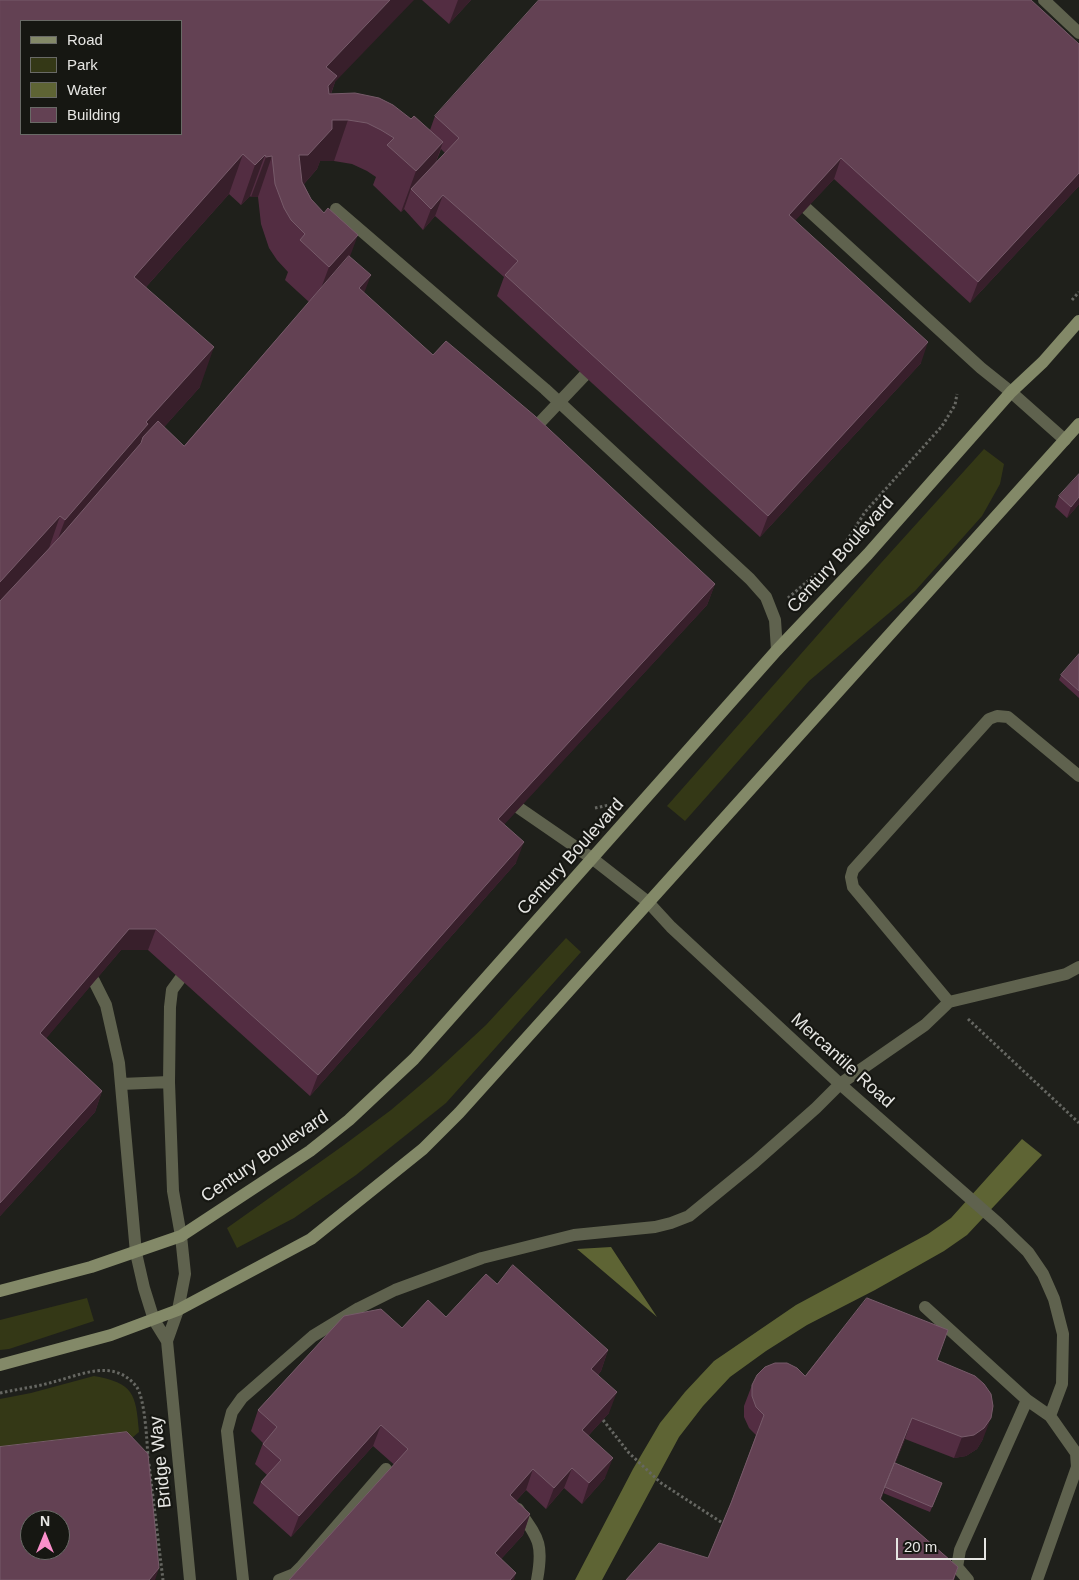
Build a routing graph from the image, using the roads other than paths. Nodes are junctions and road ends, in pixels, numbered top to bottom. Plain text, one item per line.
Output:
1 (1044, 0) edge
2 (1079, 32) edge
3 (788, 190) edge
4 (336, 209) dead end
5 (1079, 321) edge
6 (587, 372) edge
7 (1011, 392) junction
8 (1079, 424) edge
9 (1065, 440) junction
10 (524, 441) edge
11 (777, 650) junction
12 (1079, 776) edge
13 (519, 808) edge
14 (593, 859) junction
15 (648, 902) junction
16 (1079, 967) edge
17 (180, 979) edge
18 (94, 981) edge
19 (949, 1002) junction
20 (169, 1082) junction
21 (121, 1084) junction
22 (840, 1084) junction
23 (181, 1236) junction
24 (136, 1252) junction
25 (0, 1291) edge
26 (925, 1307) dead end
27 (178, 1310) junction
28 (154, 1320) junction
29 (167, 1341) junction
30 (0, 1365) edge
31 (1027, 1400) junction
32 (1050, 1416) junction
33 (386, 1469) dead end
34 (514, 1503) edge
35 (190, 1580) edge
36 (242, 1580) edge
37 (279, 1580) edge
38 (537, 1580) edge
39 (968, 1580) edge
40 (1037, 1580) edge

1 - 2 lane
3 - 7 lane
4 - 11 lane
5 - 7 main road, Century Boulevard
6 - 10 lane, bridge
7 - 9 lane
7 - 11 main road, Century Boulevard
8 - 9 main road
9 - 15 main road
11 - 14 main road, Century Boulevard
12 - 19 lane
13 - 14 lane, Mercantile Road
14 - 15 lane, Mercantile Road
14 - 23 main road, Century Boulevard
15 - 22 lane, Mercantile Road
15 - 27 main road
16 - 19 lane
17 - 20 lane
18 - 21 lane
19 - 22 lane
20 - 21 lane
20 - 23 lane
21 - 24 lane
22 - 32 lane, Mercantile Road
22 - 36 lane
23 - 24 main road, Century Boulevard
23 - 27 lane
24 - 25 main road, Century Boulevard
24 - 28 lane
26 - 31 lane
27 - 28 main road
27 - 29 lane
28 - 29 lane
28 - 30 main road
29 - 35 lane, Bridge Way
31 - 32 lane
31 - 39 lane
32 - 40 lane
33 - 37 lane
34 - 38 lane

